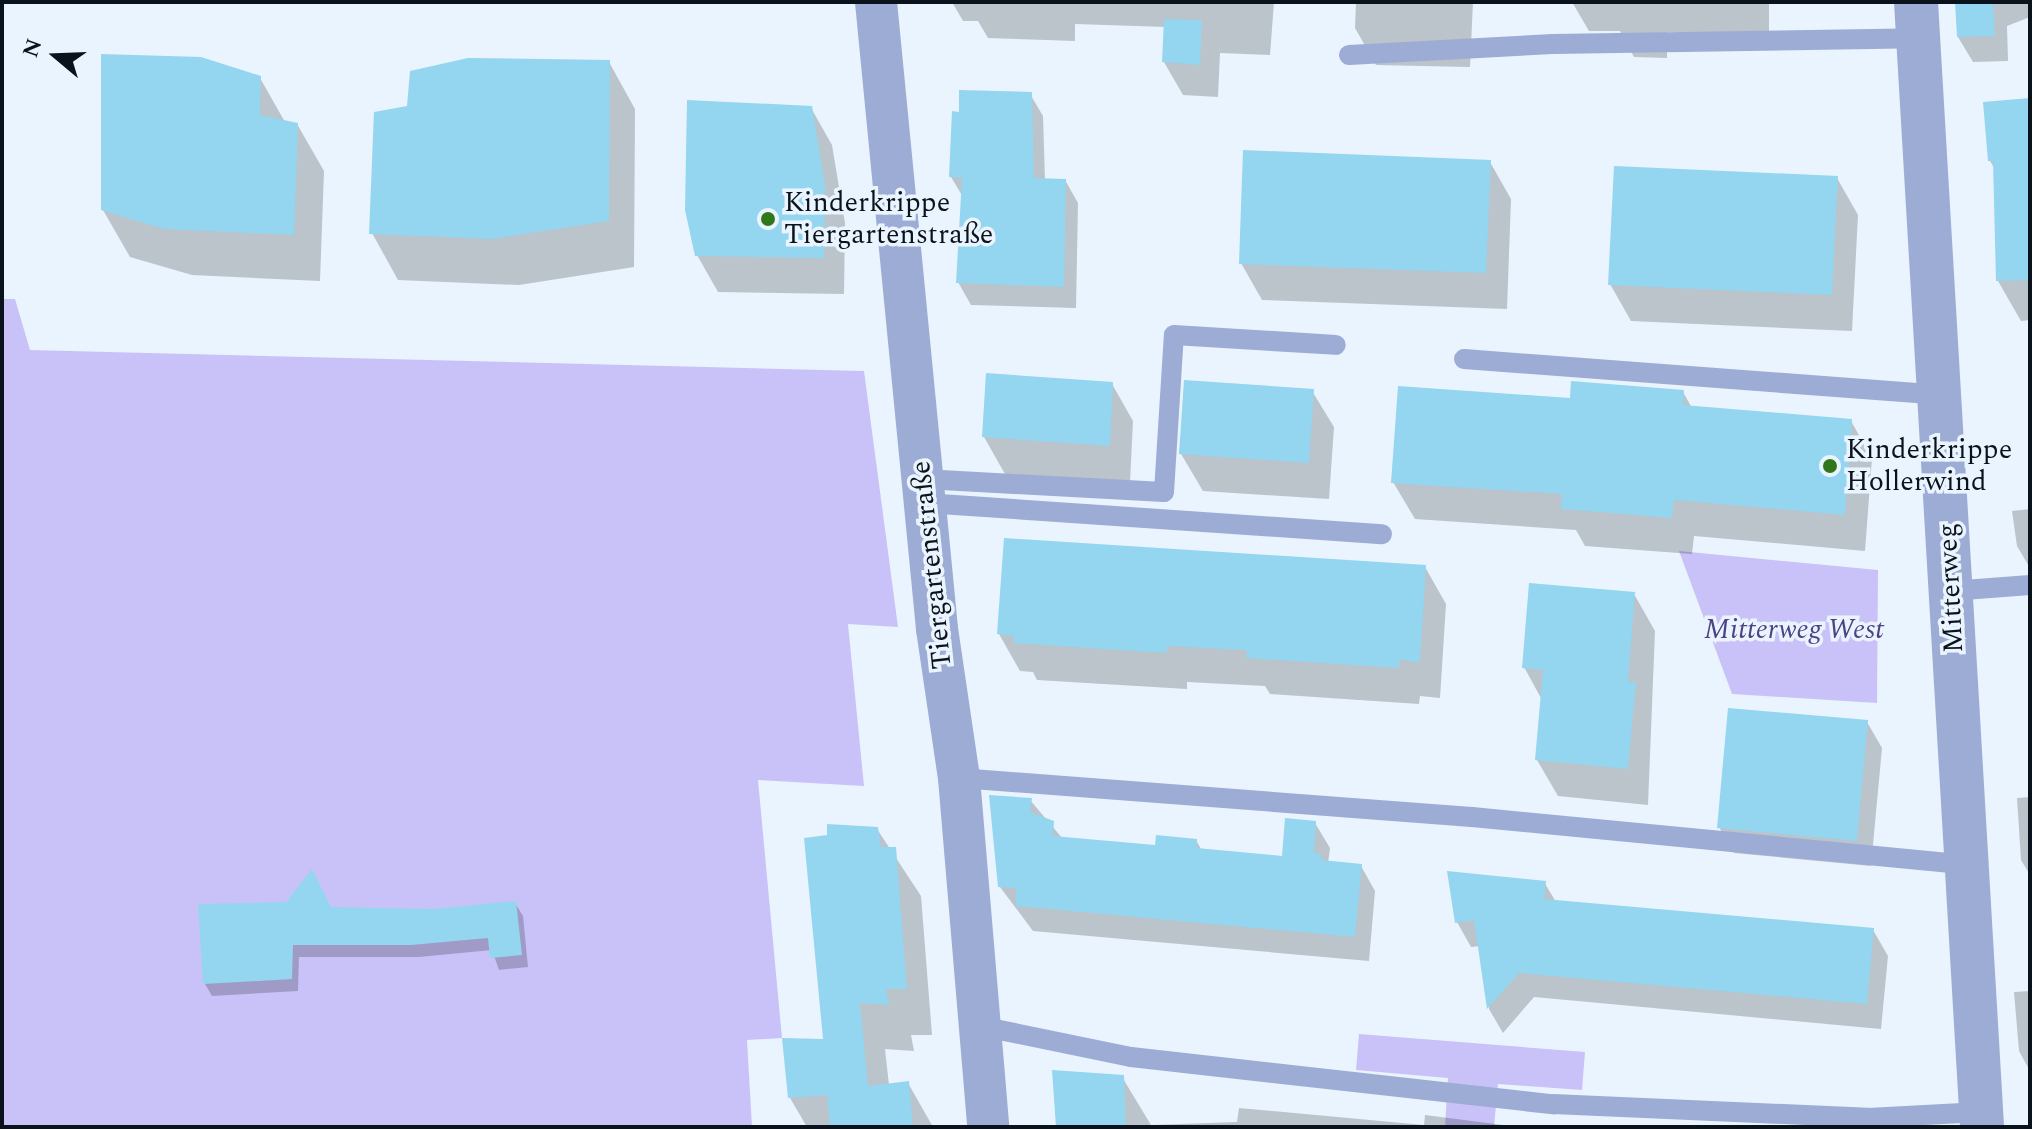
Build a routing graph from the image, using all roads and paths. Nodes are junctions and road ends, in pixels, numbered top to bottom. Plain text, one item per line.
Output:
1 (876, 2) edge
2 (1917, 20) edge
3 (1349, 55) dead end
4 (1336, 345) dead end
5 (1464, 359) dead end
6 (1940, 395) junction
7 (924, 491) junction
8 (1382, 534) dead end
9 (2030, 585) edge
10 (1951, 591) junction
11 (959, 778) junction
12 (1967, 865) junction
13 (980, 1026) junction
14 (1982, 1120) edge
15 (988, 1127) edge

1 - 7 street, Tiergartenstraße
2 - 3 lane
2 - 6 street, Mitterweg
4 - 7 lane
5 - 6 lane
6 - 10 street, Mitterweg
7 - 8 lane
7 - 11 street, Tiergartenstraße
9 - 10 lane
10 - 12 street, Mitterweg
11 - 12 lane
11 - 13 street, Tiergartenstraße
12 - 14 street, Mitterweg
13 - 14 lane
13 - 15 street, Tiergartenstraße

